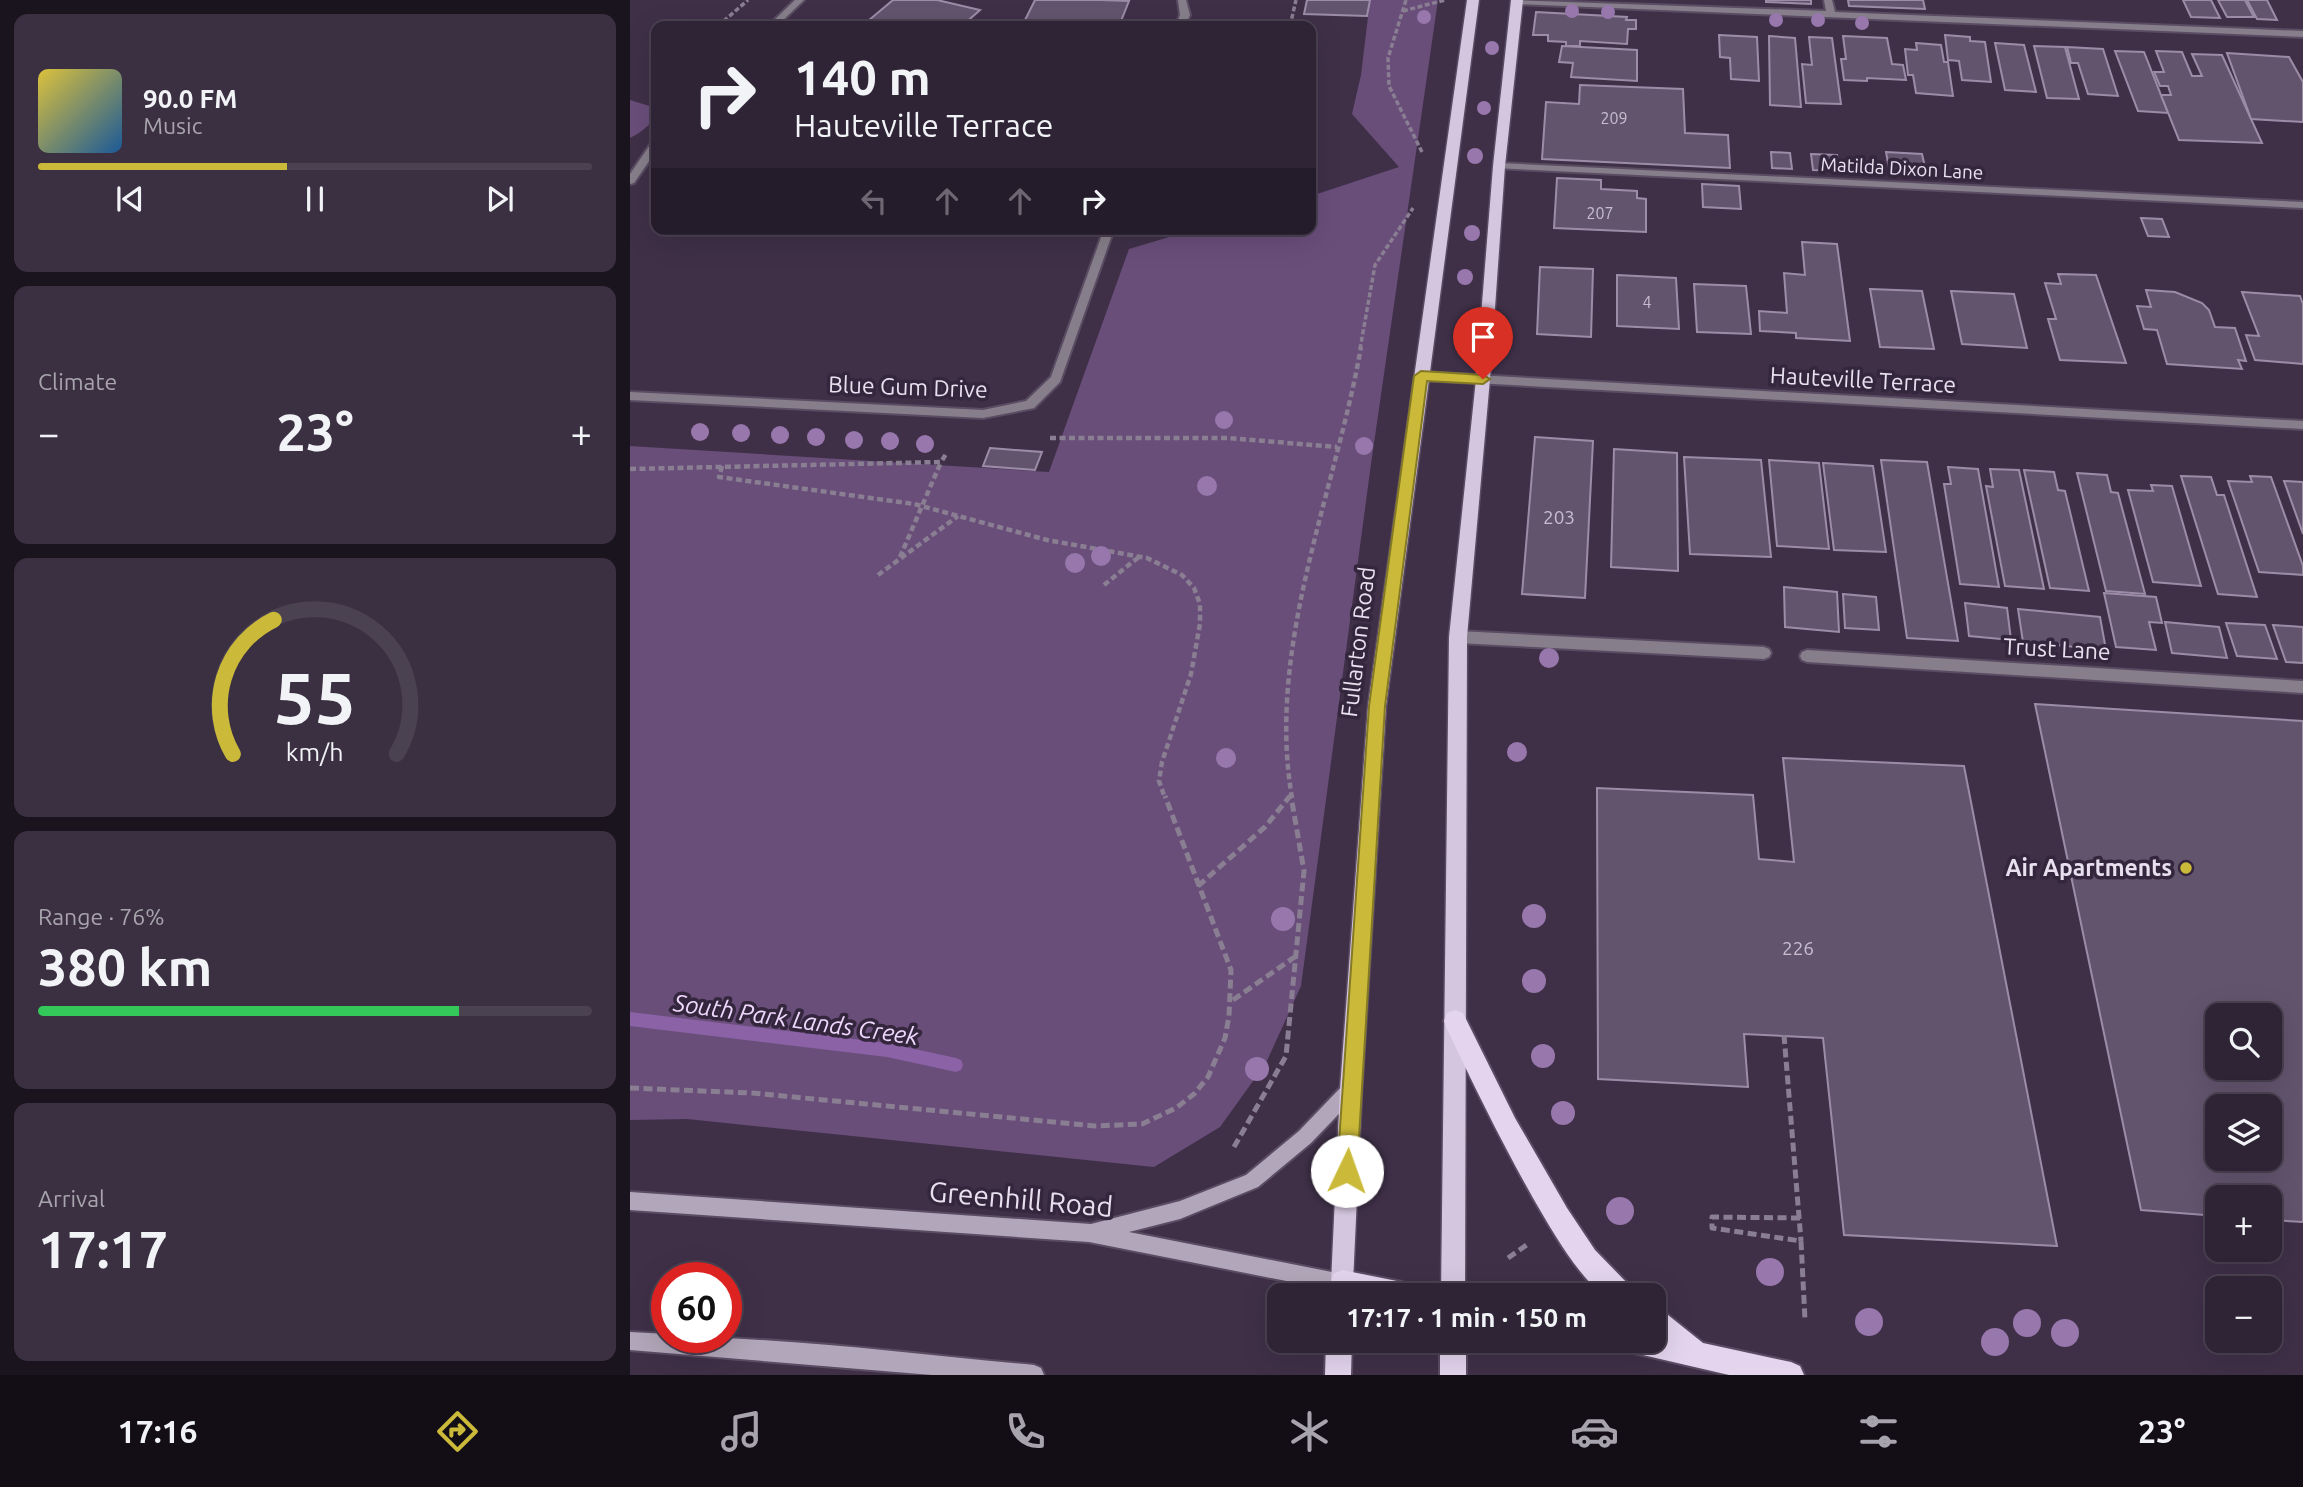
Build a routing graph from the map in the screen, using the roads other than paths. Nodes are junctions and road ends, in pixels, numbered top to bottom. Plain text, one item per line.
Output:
1 (800, 0) edge
2 (1182, 0) edge
3 (1473, 0) edge
4 (1828, 0) edge
5 (1517, 1) edge
6 (1673, 4) edge
7 (1831, 15) junction
8 (777, 21) edge
9 (1183, 21) edge
10 (2303, 34) edge
11 (651, 151) edge
12 (630, 159) edge
13 (645, 160) junction
14 (1499, 166) junction
15 (630, 181) edge
16 (2303, 205) edge
17 (1107, 235) edge
18 (1421, 376) junction
19 (1483, 379) junction
20 (630, 396) edge
21 (2303, 425) edge
22 (1458, 637) junction
23 (1763, 653) dead end
24 (1807, 656) dead end
25 (2303, 687) edge
26 (1455, 1021) junction
27 (1350, 1089) junction
28 (630, 1202) edge
29 (1089, 1233) junction
30 (1314, 1283) edge
31 (1341, 1283) edge
32 (1453, 1283) edge
33 (1606, 1283) edge
34 (1666, 1330) edge
35 (630, 1341) edge
36 (1666, 1348) edge
37 (1339, 1353) edge
38 (1453, 1353) edge
39 (1698, 1355) junction
40 (1034, 1375) edge
41 (1338, 1375) edge
42 (1453, 1375) edge
43 (1791, 1375) edge

1 - 8 street
2 - 9 street
3 - 18 main road, Fullarton Road
4 - 7 street
5 - 6 street
5 - 14 main road
6 - 7 street
7 - 10 street
11 - 13 street
12 - 13 street
13 - 15 street
14 - 16 street, Matilda Dixon Lane
14 - 19 main road
17 - 20 street, Blue Gum Drive
18 - 19 street, Hauteville Terrace
18 - 27 main road, Fullarton Road
19 - 21 street, Hauteville Terrace
19 - 22 main road
22 - 23 street
22 - 26 main road
24 - 25 street, Trust Lane
26 - 32 main road
26 - 33 highway
27 - 29 main road
27 - 31 main road, Fullarton Road
28 - 29 main road, Greenhill Road
29 - 30 main road, Greenhill Road
34 - 39 highway
35 - 40 main road
36 - 39 highway
37 - 41 highway
38 - 42 highway
39 - 43 highway

